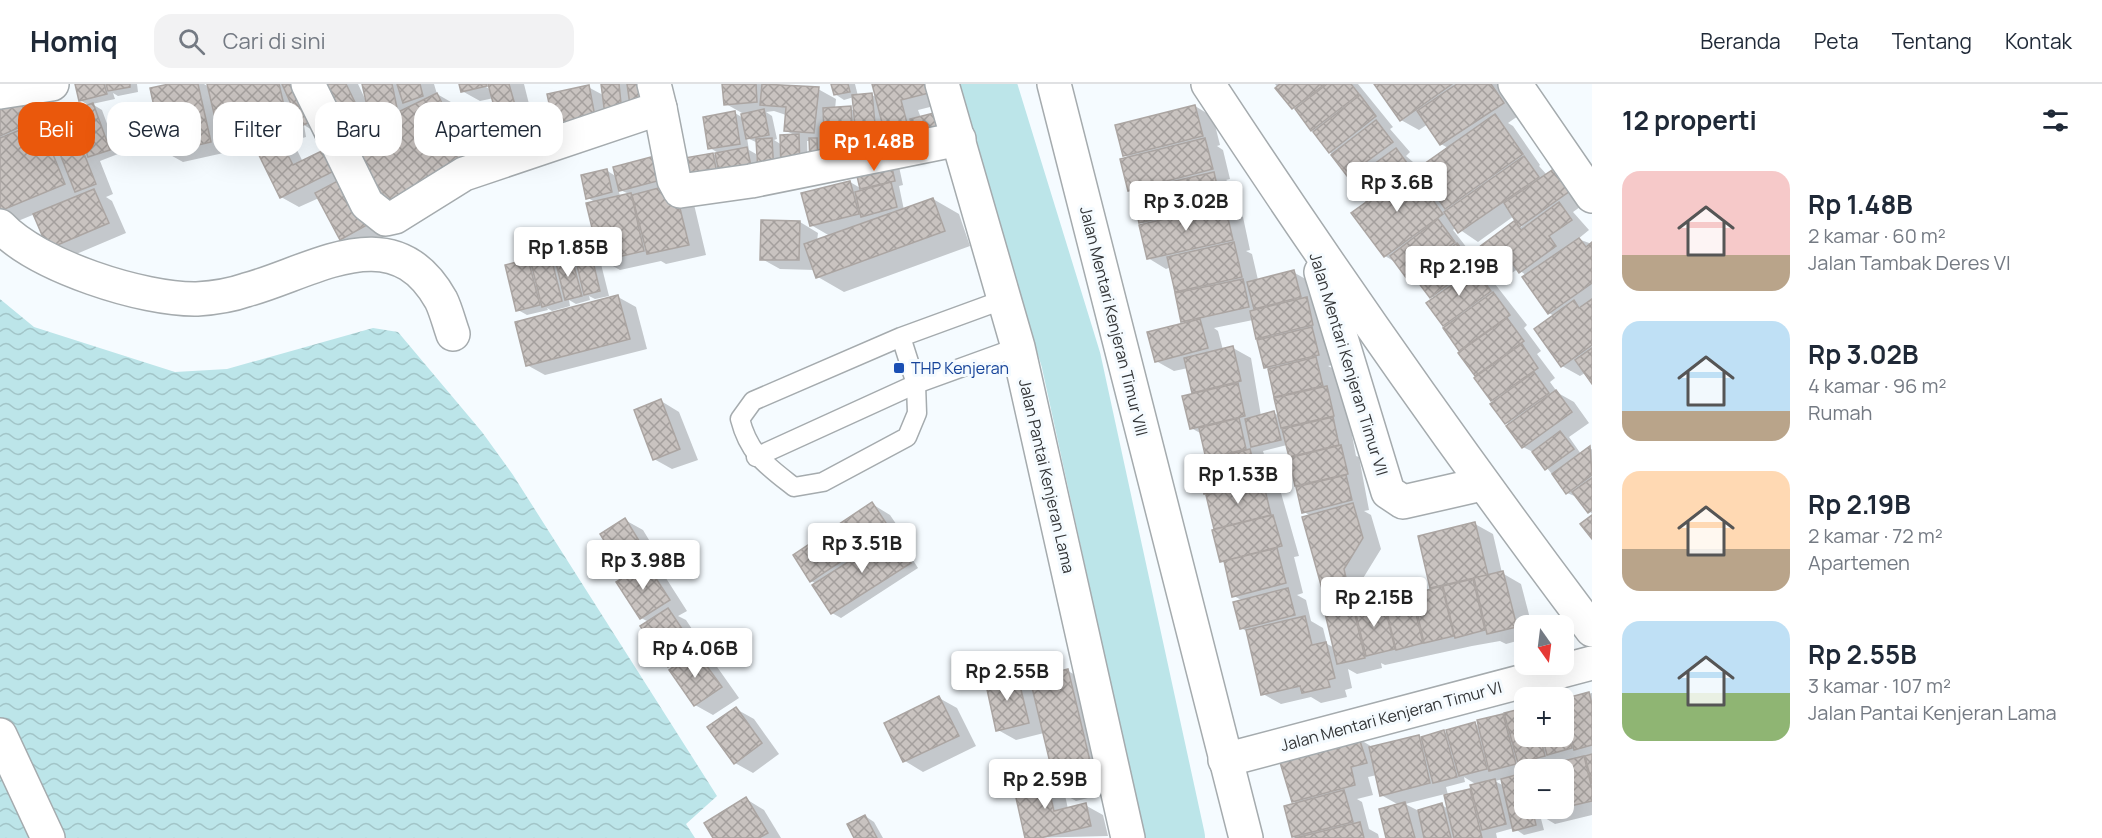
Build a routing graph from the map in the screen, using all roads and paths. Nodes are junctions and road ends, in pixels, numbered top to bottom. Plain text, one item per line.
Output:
1 (308, 84) edge
2 (942, 84) edge
3 (1054, 84) edge
4 (1208, 84) edge
5 (1515, 84) edge
6 (39, 85) edge
7 (0, 92) edge
8 (657, 96) edge
9 (959, 139) junction
10 (1592, 196) edge
11 (0, 226) edge
12 (1313, 244) junction
13 (1005, 299) junction
14 (453, 334) dead end
15 (901, 337) junction
16 (1018, 347) junction
17 (916, 384) junction
18 (756, 457) junction
19 (1482, 484) junction
20 (1592, 630) edge
21 (1592, 663) edge
22 (0, 735) edge
23 (1225, 760) junction
24 (48, 838) edge
25 (1128, 838) edge
26 (1246, 838) edge

1 - 8 street
2 - 9 street, Jalan Pantai Kenjeran Lama
3 - 23 street, Jalan Mentari Kenjeran Timur VIII
4 - 12 street, Jalan Mentari Kenjeran Timur VII
5 - 10 street
6 - 7 street
8 - 9 street
9 - 13 street, Jalan Pantai Kenjeran Lama
11 - 14 street
12 - 19 street, Jalan Mentari Kenjeran Timur VII
12 - 19 street, Jalan Mentari Kenjeran Timur VII
13 - 15 lane
13 - 16 street, Jalan Pantai Kenjeran Lama
15 - 17 lane
15 - 18 lane
16 - 17 lane
16 - 25 street, Jalan Pantai Kenjeran Lama
17 - 18 lane
17 - 18 lane
19 - 20 street, Jalan Mentari Kenjeran Timur VII
21 - 23 street, Jalan Mentari Kenjeran Timur VI
22 - 24 street
23 - 26 street, Jalan Mentari Kenjeran Timur VIII

